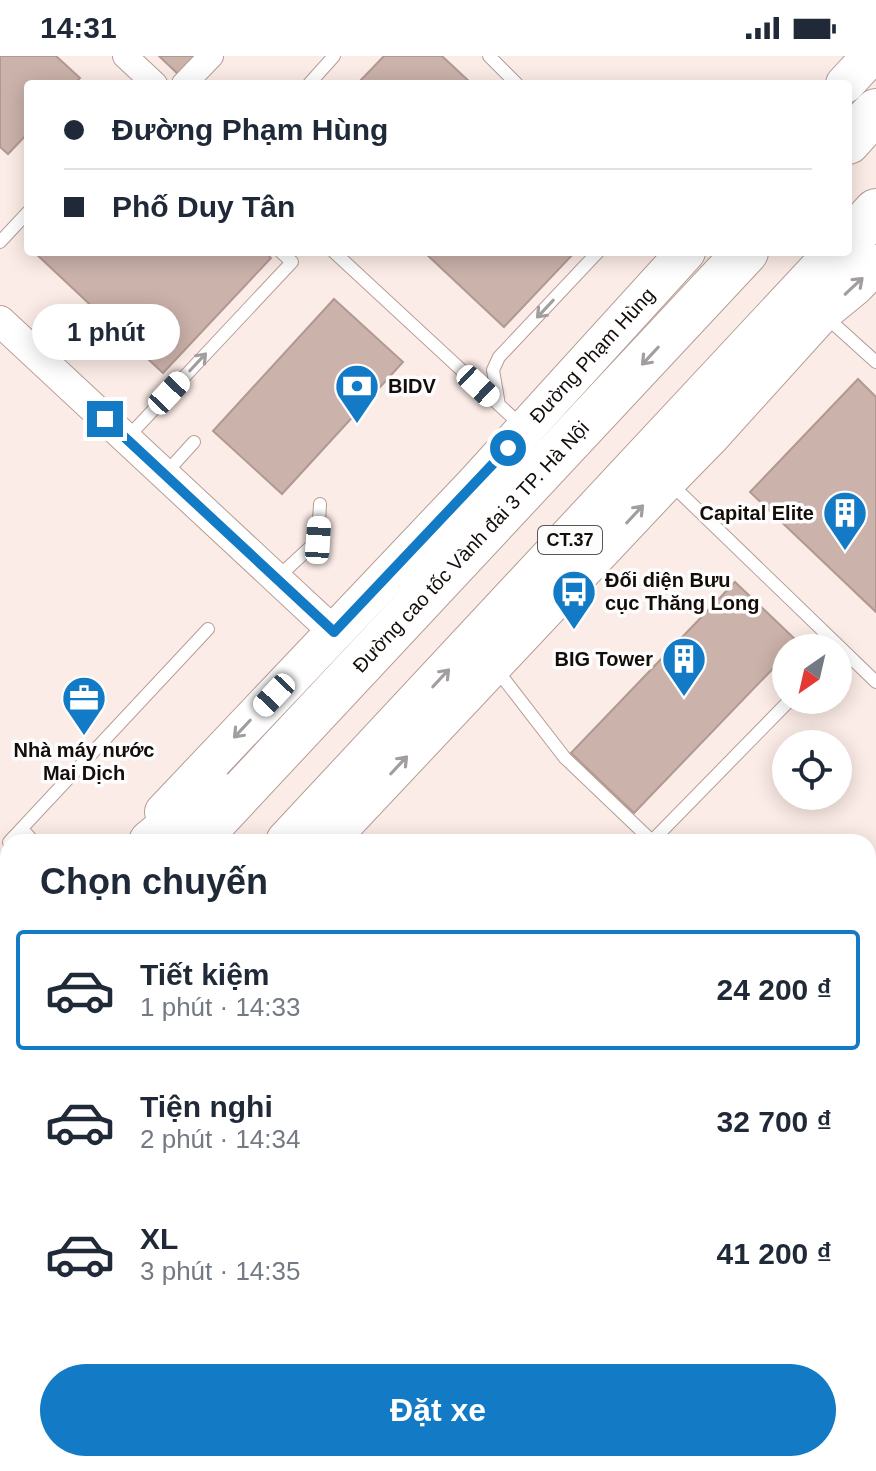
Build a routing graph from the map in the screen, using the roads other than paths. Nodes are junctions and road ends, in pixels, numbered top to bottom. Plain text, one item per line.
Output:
1 (125, 56) edge
2 (211, 56) edge
3 (334, 56) edge
4 (489, 56) edge
5 (871, 56) edge
6 (151, 80) edge
7 (188, 80) edge
8 (313, 80) edge
9 (513, 80) edge
10 (849, 80) edge
11 (876, 111) edge
12 (852, 138) edge
13 (876, 211) edge
14 (24, 216) edge
15 (852, 238) edge
16 (0, 242) edge
17 (285, 256) edge
18 (338, 256) edge
19 (594, 256) edge
20 (682, 256) edge
21 (742, 256) edge
22 (834, 256) edge
23 (876, 264) edge
24 (822, 313) junction
25 (0, 321) edge
26 (876, 362) edge
27 (512, 417) junction
28 (126, 439) junction
29 (194, 442) dead end
30 (164, 475) junction
31 (667, 481) junction
32 (320, 504) dead end
33 (276, 579) junction
34 (208, 629) dead end
35 (334, 632) junction
36 (824, 634) edge
37 (852, 661) edge
38 (494, 665) junction
39 (876, 682) edge
40 (338, 688) junction
41 (776, 714) edge
42 (388, 735) junction
43 (22, 829) junction
44 (17, 834) edge
45 (27, 834) edge
46 (144, 834) edge
47 (161, 834) edge
48 (202, 834) edge
49 (295, 834) edge
50 (310, 834) edge
51 (335, 834) edge
52 (645, 834) edge
53 (659, 834) edge

1 - 6 street
2 - 7 street
3 - 8 lane
4 - 9 lane
5 - 10 main road
11 - 12 highway
13 - 15 highway
14 - 16 lane
28 -> 17 lane
18 - 27 lane
19 -> 27 lane
20 - 27 main road, Đường Phạm Hùng
21 -> 40 highway, Đường cao tốc Vành đai 3 TP. Hà Nội
42 -> 22 highway, CT.37
24 -> 23 main road
24 - 26 lane
24 - 31 main road
25 - 28 street
27 - 35 main road, Đường Phạm Hùng
28 - 30 street
29 - 30 lane
30 - 33 street
31 - 36 lane
38 -> 31 main road
32 - 33 lane
33 - 35 street
34 - 43 lane
35 -> 46 main road, Đường Phạm Hùng
37 - 39 lane
51 -> 38 main road
38 - 52 lane
40 - 47 highway
40 - 48 highway, Đường cao tốc Vành đai 3 TP. Hà Nội
41 - 53 lane
42 - 49 highway, CT.37
42 - 50 highway
43 - 44 lane
43 - 45 lane

